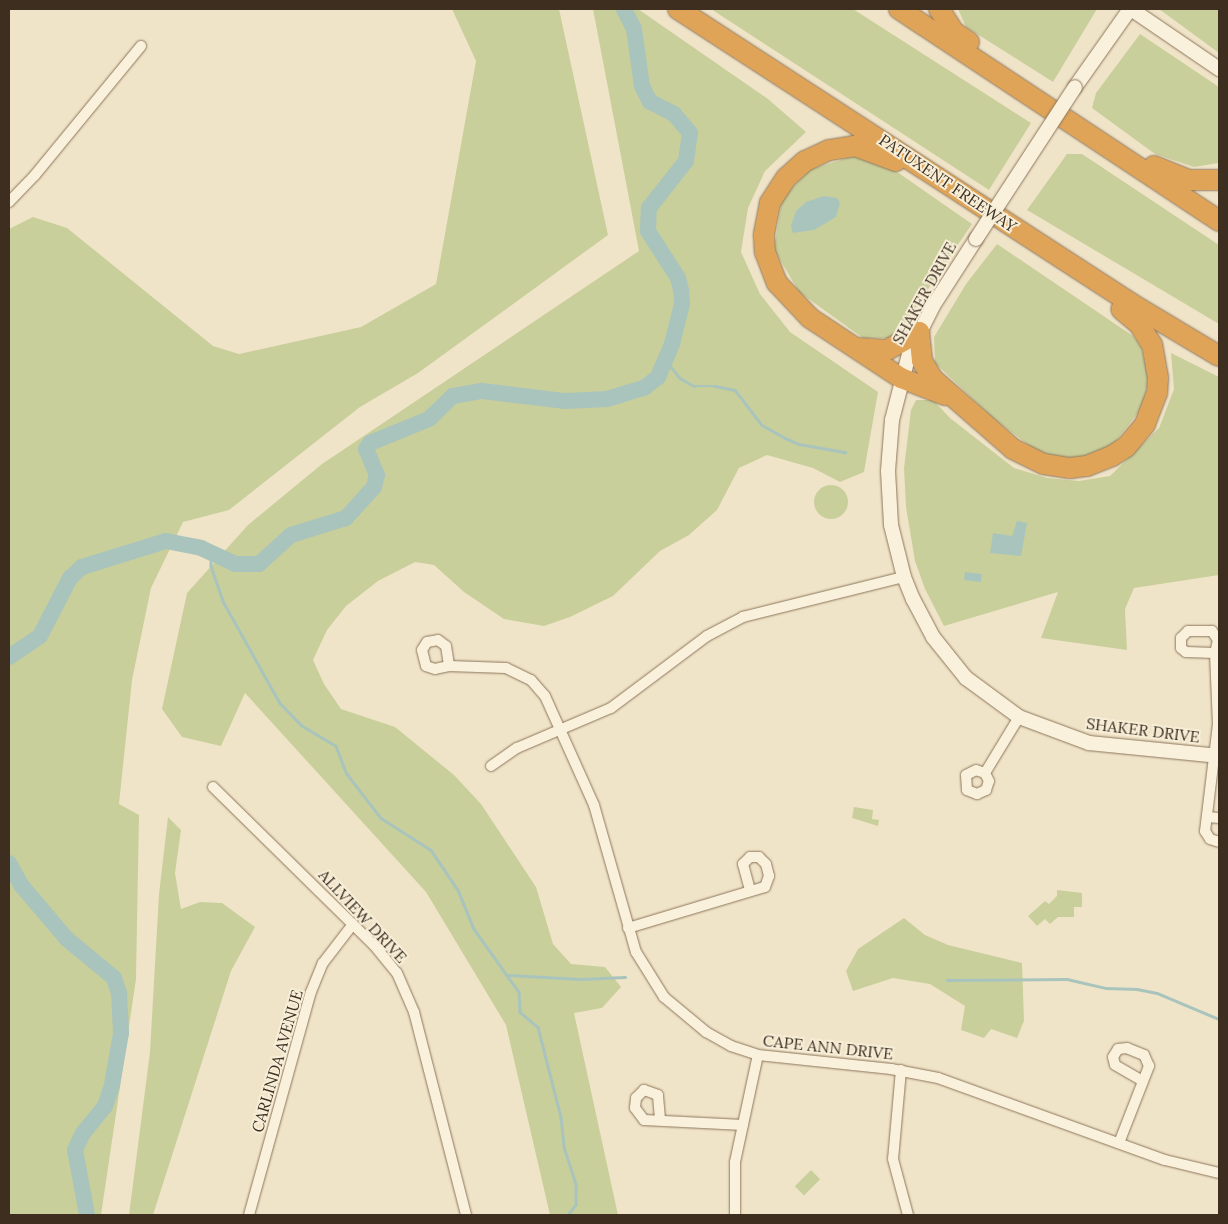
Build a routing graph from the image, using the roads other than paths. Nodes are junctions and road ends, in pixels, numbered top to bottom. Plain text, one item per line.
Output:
1 (678, 9) edge
2 (898, 9) edge
3 (939, 9) edge
4 (1130, 9) edge
5 (141, 46) dead end
6 (1219, 69) edge
7 (1014, 84) junction
8 (1083, 130) junction
9 (1219, 180) edge
10 (9, 202) edge
11 (988, 211) junction
12 (1219, 221) edge
13 (1034, 239) junction
14 (919, 332) junction
15 (857, 348) junction
16 (1219, 356) edge
17 (901, 378) junction
18 (957, 403) junction
19 (904, 577) junction
20 (1215, 654) dead end
21 (449, 666) dead end
22 (1019, 717) junction
23 (561, 728) junction
24 (1217, 756) edge
25 (491, 766) dead end
26 (985, 773) dead end
27 (213, 787) dead end
28 (1208, 816) junction
29 (1219, 818) edge
30 (1219, 842) edge
31 (750, 890) dead end
32 (353, 924) junction
33 (628, 928) junction
34 (758, 1055) junction
35 (901, 1070) junction
36 (1141, 1080) dead end
37 (660, 1119) dead end
38 (743, 1125) junction
39 (1119, 1143) junction
40 (1219, 1174) edge
41 (250, 1215) edge
42 (466, 1215) edge
43 (735, 1215) edge
44 (908, 1215) edge

1 - 11 highway, PATUXENT FREEWAY
2 - 7 highway
3 - 7 highway
4 - 6 street
4 - 14 street, SHAKER DRIVE, bridge
5 - 10 street
7 - 8 highway
8 - 9 highway
8 - 12 highway
11 - 13 highway, PATUXENT FREEWAY
11 - 15 highway
13 - 16 highway, PATUXENT FREEWAY
13 - 18 highway
14 - 15 highway
14 - 17 street, SHAKER DRIVE
14 - 18 highway
15 - 17 highway
17 - 18 highway
17 - 19 street, SHAKER DRIVE
19 - 22 street, SHAKER DRIVE
19 - 23 street
20 - 24 street
21 - 23 street, CAPE ANN DRIVE
22 - 24 street, SHAKER DRIVE
22 - 26 street
23 - 25 street
23 - 33 street, CAPE ANN DRIVE
24 - 28 street
27 - 32 street, ALLVIEW DRIVE
28 - 29 street
28 - 30 street
31 - 33 street
32 - 41 street, CARLINDA AVENUE
32 - 42 street, ALLVIEW DRIVE
33 - 34 street, CAPE ANN DRIVE
34 - 35 street, CAPE ANN DRIVE
34 - 38 street
35 - 39 street, CAPE ANN DRIVE
35 - 44 street
36 - 39 street
37 - 38 street
38 - 43 street
39 - 40 street, CAPE ANN DRIVE

